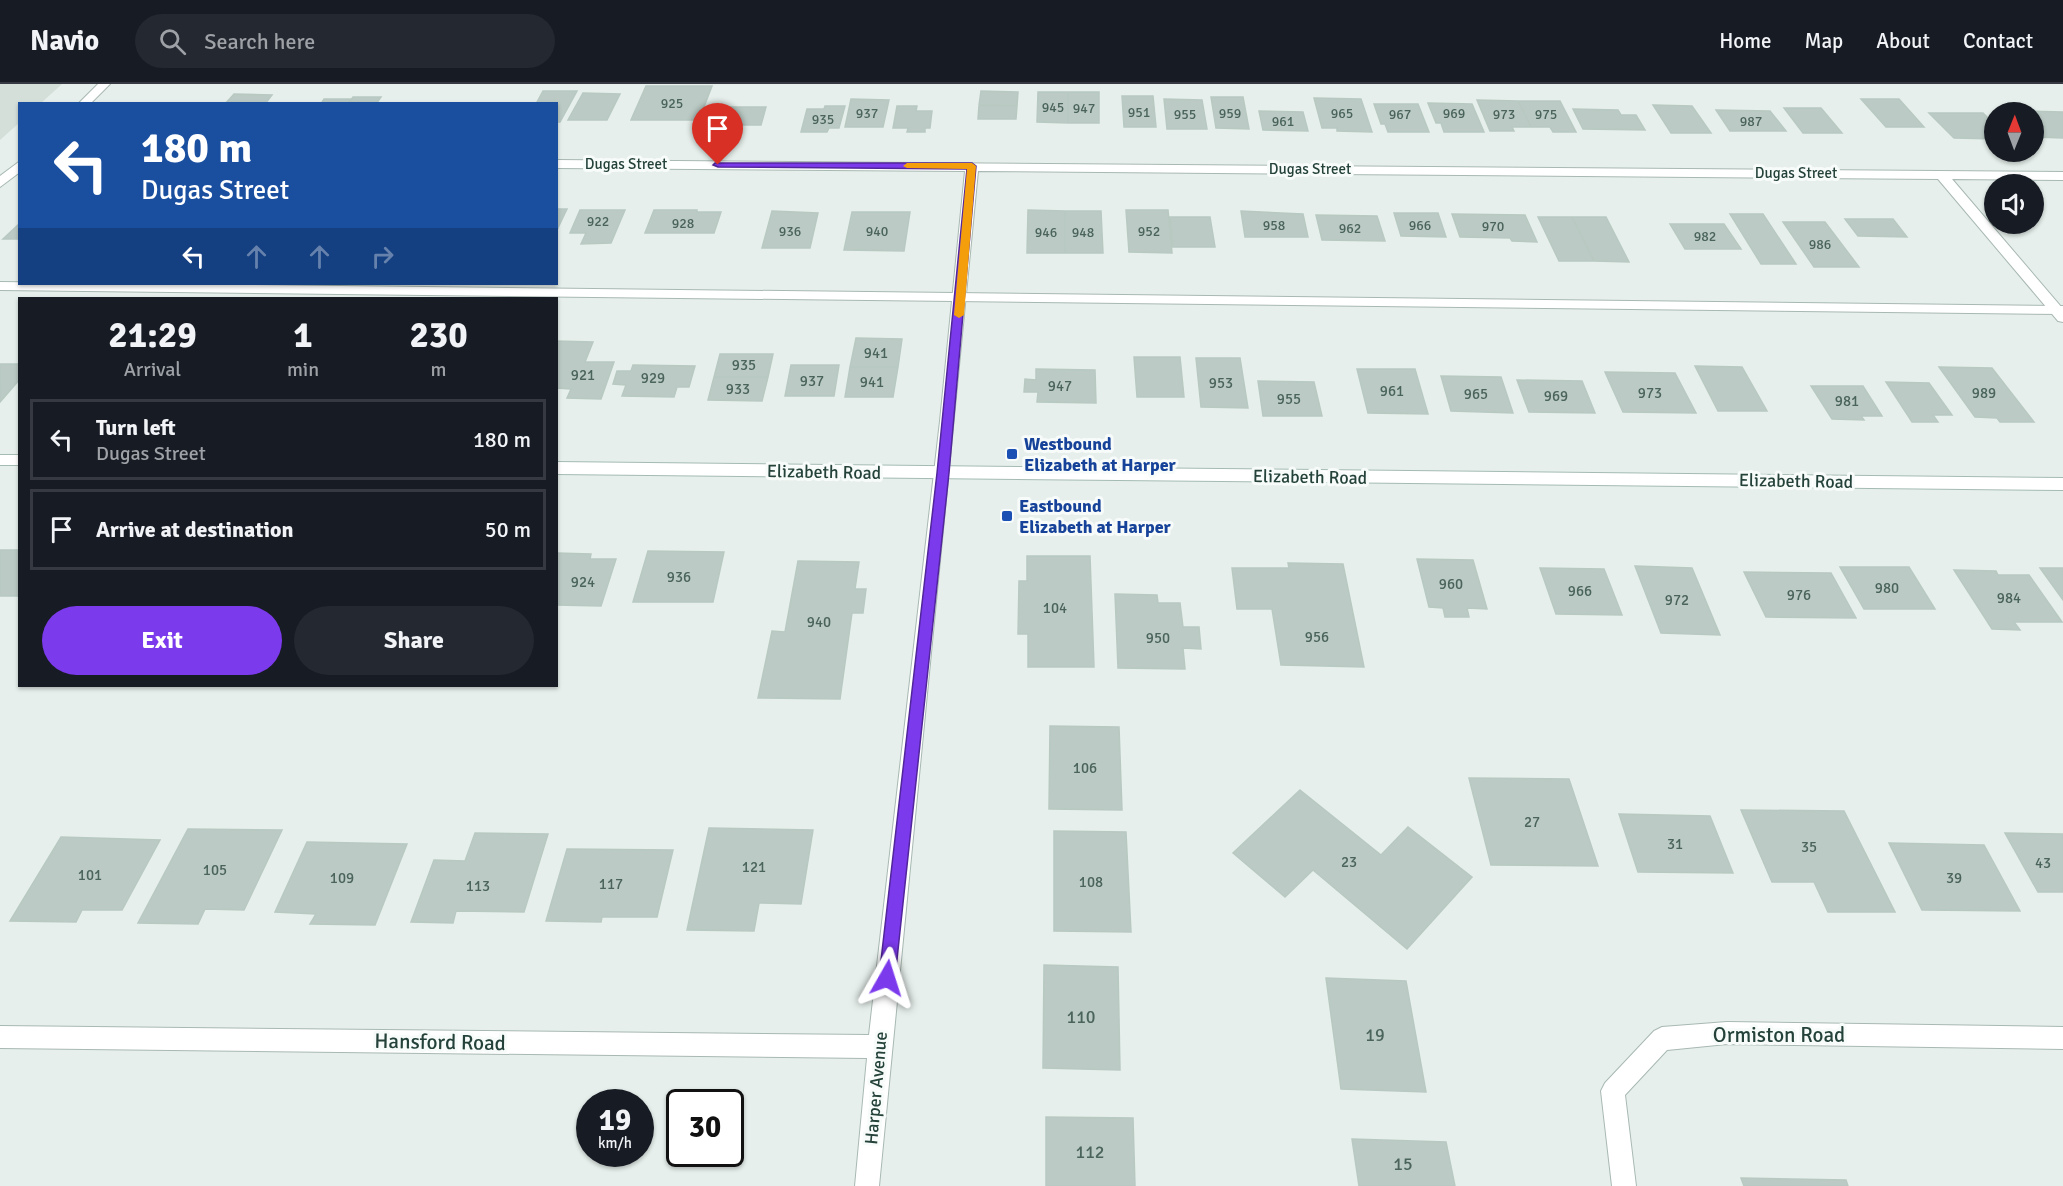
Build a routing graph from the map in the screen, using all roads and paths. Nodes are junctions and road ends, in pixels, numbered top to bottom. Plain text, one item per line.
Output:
1 (104, 84) edge
2 (85, 102) edge
3 (558, 164) edge
4 (972, 166) junction
5 (18, 167) edge
6 (1941, 174) junction
7 (2063, 176) edge
8 (0, 183) edge
9 (0, 286) edge
10 (961, 296) junction
11 (2060, 313) edge
12 (0, 460) edge
13 (18, 460) edge
14 (558, 468) edge
15 (943, 473) junction
16 (2063, 484) edge
17 (0, 1037) edge
18 (2063, 1038) edge
19 (879, 1047) junction
20 (867, 1186) edge
21 (1624, 1186) edge

1 - 2 street
3 - 4 street, Dugas Street
4 - 6 street, Dugas Street
4 - 10 street, Harper Avenue
5 - 8 street
6 - 7 street, Dugas Street
6 - 11 street
9 - 10 street
10 - 11 street
10 - 15 street, Harper Avenue
12 - 13 street
14 - 15 street, Elizabeth Road
15 - 16 street, Elizabeth Road
15 - 19 street, Harper Avenue
17 - 19 street, Hansford Road
18 - 21 street, Ormiston Road
19 - 20 street, Harper Avenue

